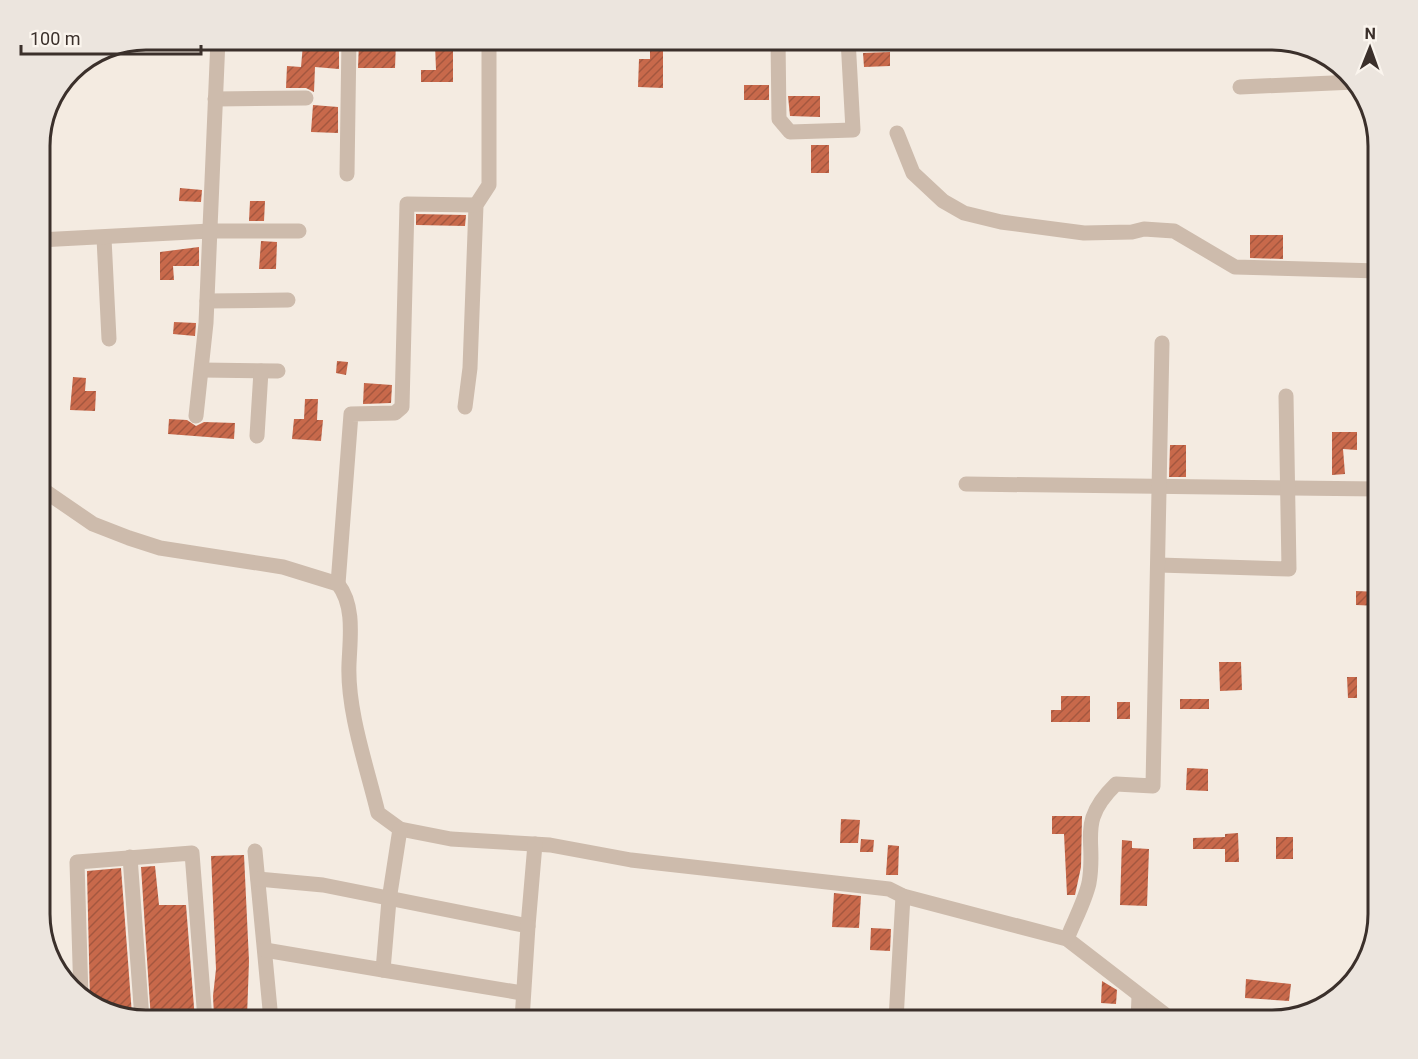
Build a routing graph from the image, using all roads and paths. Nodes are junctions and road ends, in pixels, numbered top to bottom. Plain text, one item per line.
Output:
1 (217, 50) edge
2 (349, 50) edge
3 (489, 50) edge
4 (778, 50) edge
5 (849, 50) edge
6 (1345, 82) edge
7 (1240, 87) dead end
8 (306, 98) dead end
9 (215, 99) junction
10 (897, 134) dead end
11 (347, 174) dead end
12 (476, 205) junction
13 (210, 231) junction
14 (299, 231) dead end
15 (104, 238) junction
16 (50, 240) edge
17 (1368, 271) edge
18 (288, 300) dead end
19 (207, 301) junction
20 (109, 339) dead end
21 (1162, 343) dead end
22 (202, 370) junction
23 (261, 371) junction
24 (278, 371) dead end
25 (1286, 396) dead end
26 (465, 407) dead end
27 (196, 416) dead end
28 (257, 436) dead end
29 (966, 484) dead end
30 (1161, 485) junction
31 (1287, 487) junction
32 (1368, 489) edge
33 (50, 495) edge
34 (1159, 565) junction
35 (338, 584) junction
36 (400, 829) junction
37 (535, 844) junction
38 (255, 851) dead end
39 (130, 857) junction
40 (258, 879) junction
41 (903, 896) junction
42 (389, 900) junction
43 (528, 926) junction
44 (1067, 939) junction
45 (265, 950) junction
46 (383, 970) junction
47 (80, 983) edge
48 (522, 993) junction
49 (1139, 997) junction
50 (141, 1010) edge
51 (204, 1010) edge
52 (270, 1010) edge
53 (522, 1010) edge
54 (897, 1010) edge
55 (1138, 1010) edge
56 (1158, 1010) edge

1 - 9 street
2 - 11 street
3 - 12 street
4 - 5 street
6 - 7 street
8 - 9 street
9 - 13 street
10 - 17 street
12 - 26 street
12 - 35 street
13 - 14 street
13 - 15 street
13 - 19 street
15 - 16 street
15 - 20 street
18 - 19 street
19 - 22 street
21 - 30 street
22 - 23 street
22 - 27 street
23 - 24 street
23 - 28 street
25 - 31 street
29 - 30 street
30 - 31 street
30 - 34 street
31 - 32 street
31 - 34 street
33 - 35 street
34 - 44 street
35 - 36 street
36 - 37 street
36 - 42 street
37 - 41 street
37 - 43 street
38 - 40 street
39 - 47 street
39 - 50 street
39 - 51 street
40 - 42 street
40 - 45 street
41 - 44 street
41 - 54 street
42 - 43 street
42 - 46 street
43 - 48 street
44 - 49 street
45 - 46 street
45 - 52 street
46 - 48 street
48 - 53 street
49 - 55 street
49 - 56 street

